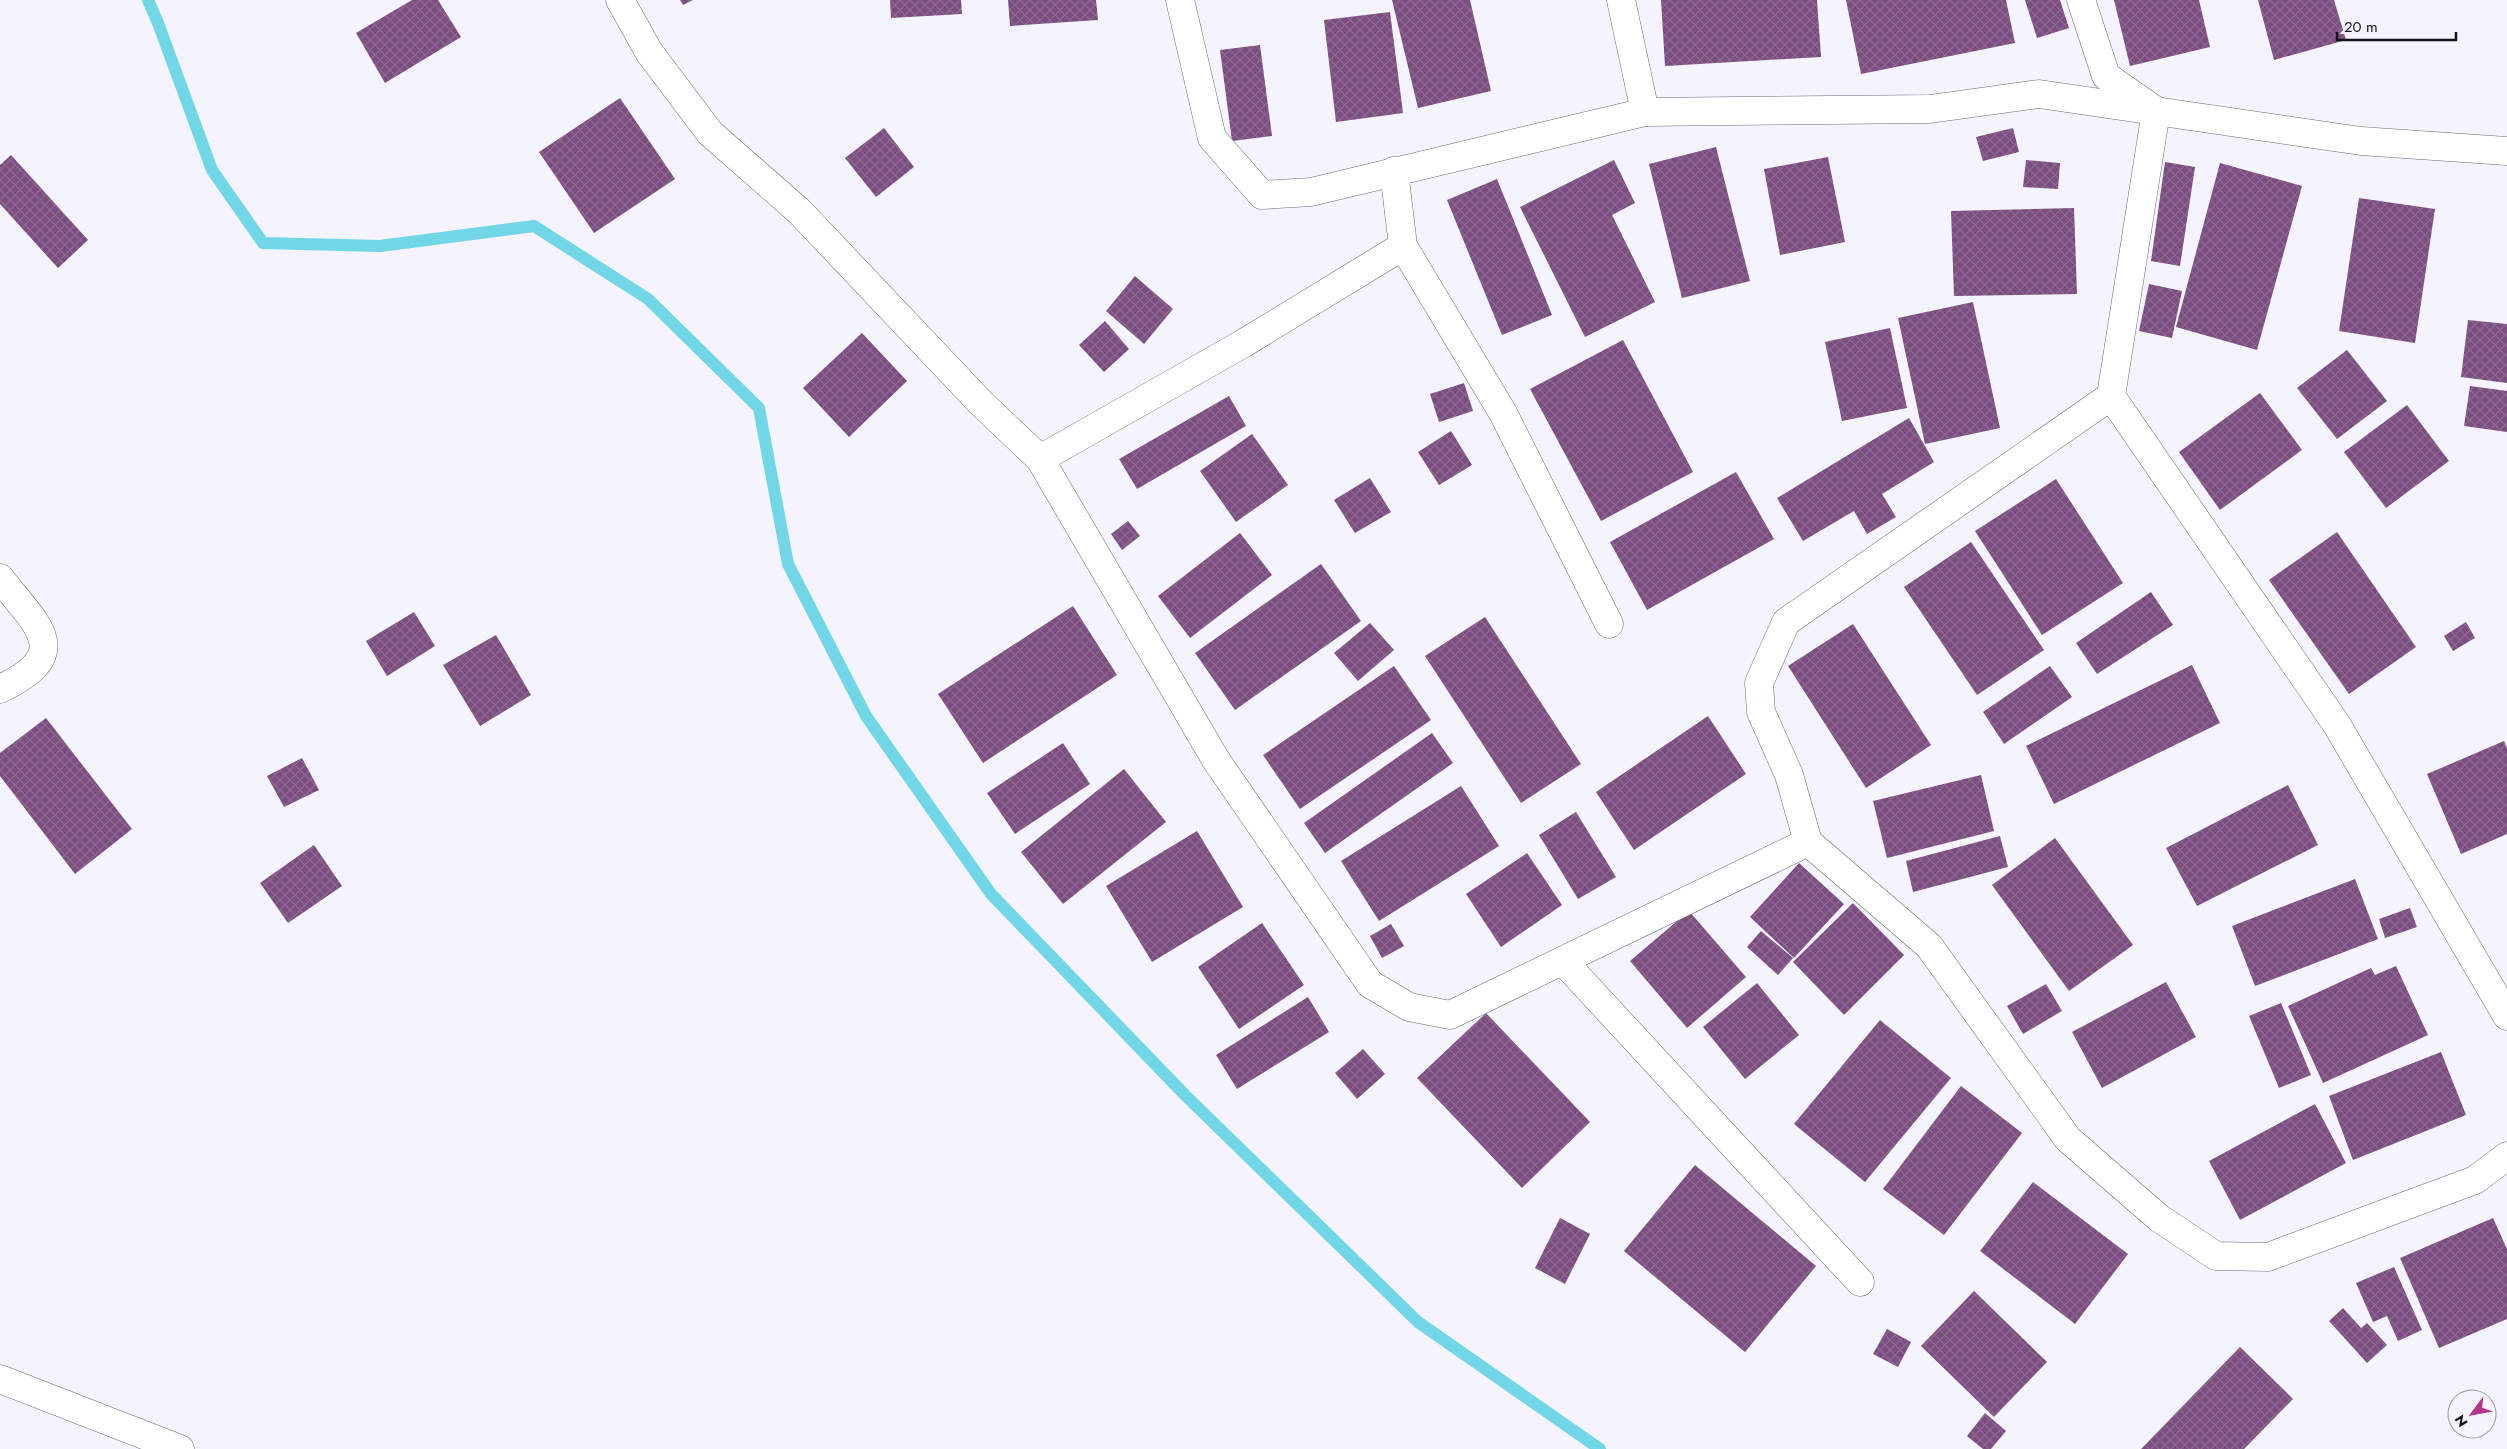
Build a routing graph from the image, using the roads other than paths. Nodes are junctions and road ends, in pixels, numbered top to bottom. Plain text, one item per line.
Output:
1 (620, 0) edge
2 (1180, 0) edge
3 (1621, 0) edge
4 (2081, 0) edge
5 (2156, 110) junction
6 (1645, 112) junction
7 (2507, 151) edge
8 (1394, 171) junction
9 (1403, 246) junction
10 (2111, 396) junction
11 (1040, 459) junction
12 (0, 578) edge
13 (1609, 624) dead end
14 (0, 689) edge
15 (1808, 842) junction
16 (1563, 961) junction
17 (2507, 1016) edge
18 (2507, 1156) edge
19 (1860, 1282) dead end
20 (0, 1379) edge
21 (180, 1449) edge

1 - 11 street
2 - 8 street
3 - 6 street
4 - 5 street
5 - 6 street
5 - 7 street
5 - 10 street
6 - 8 street
8 - 9 street
9 - 11 street
9 - 13 street
10 - 15 street
10 - 17 street
11 - 16 street
12 - 14 street
15 - 16 street
15 - 18 street
16 - 19 street
20 - 21 street

